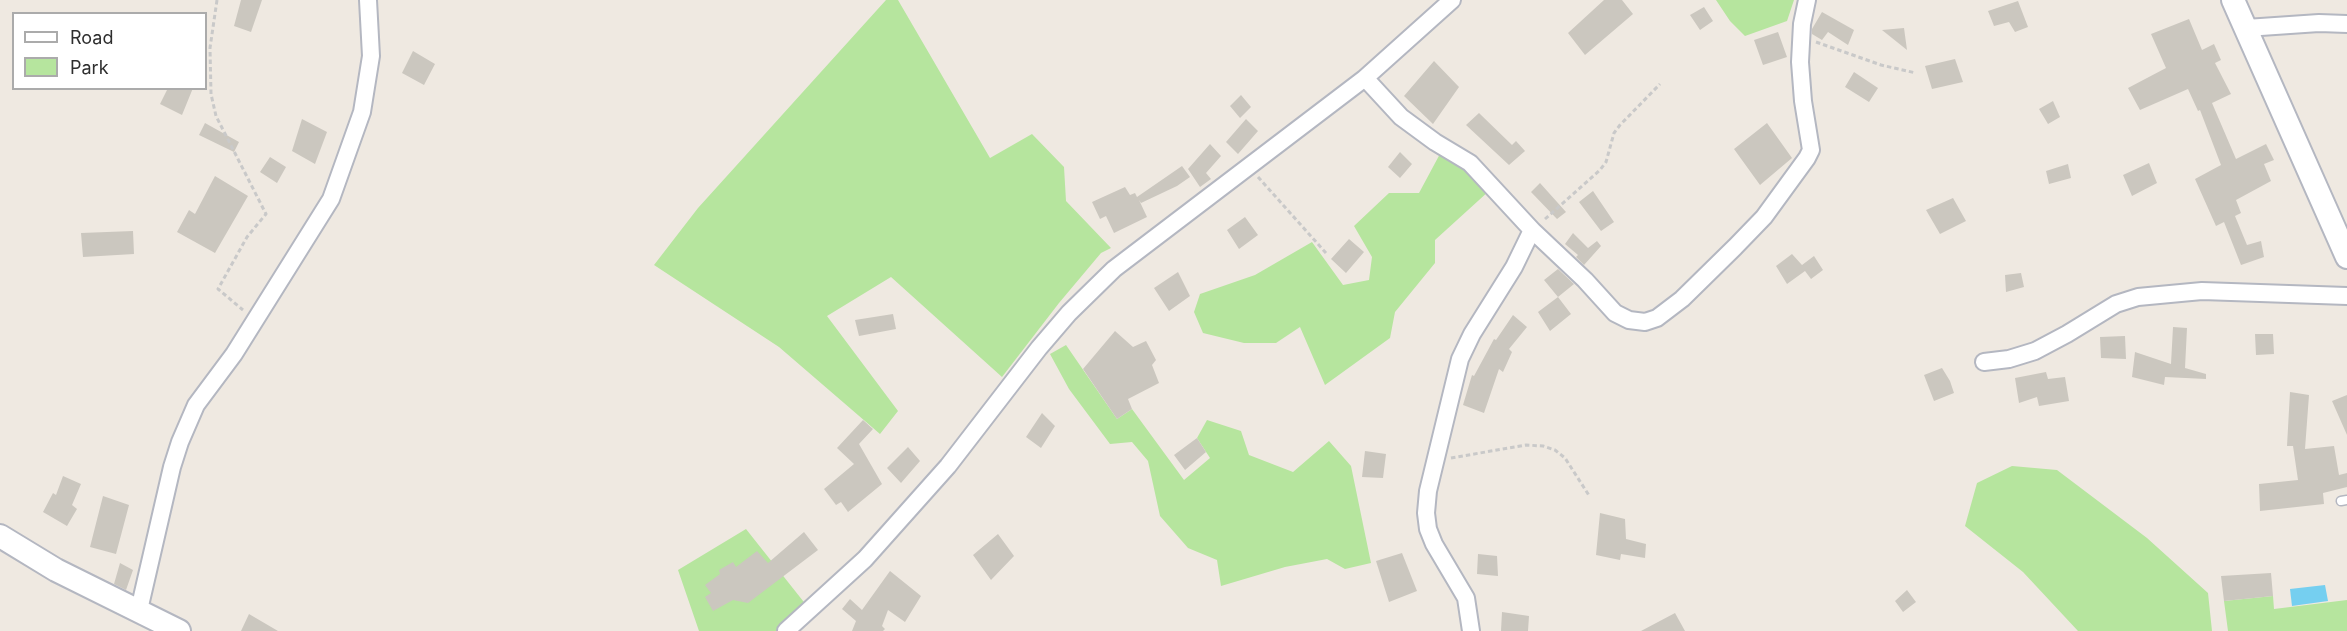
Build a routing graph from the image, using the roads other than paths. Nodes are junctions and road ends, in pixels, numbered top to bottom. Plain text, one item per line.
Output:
1 (368, 0) edge
2 (1452, 0) edge
3 (1807, 0) edge
4 (2233, 0) edge
5 (2347, 24) edge
6 (2246, 27) junction
7 (1365, 78) junction
8 (1532, 230) junction
9 (2347, 257) edge
10 (2347, 296) edge
11 (1984, 363) dead end
12 (0, 536) edge
13 (139, 610) junction
14 (179, 631) edge
15 (786, 631) edge
16 (1471, 631) edge

1 - 13 street
2 - 7 street
3 - 8 street
4 - 6 street
5 - 6 street
6 - 9 street
7 - 8 street
7 - 15 street
8 - 16 street
10 - 11 street
12 - 13 street
13 - 14 street

